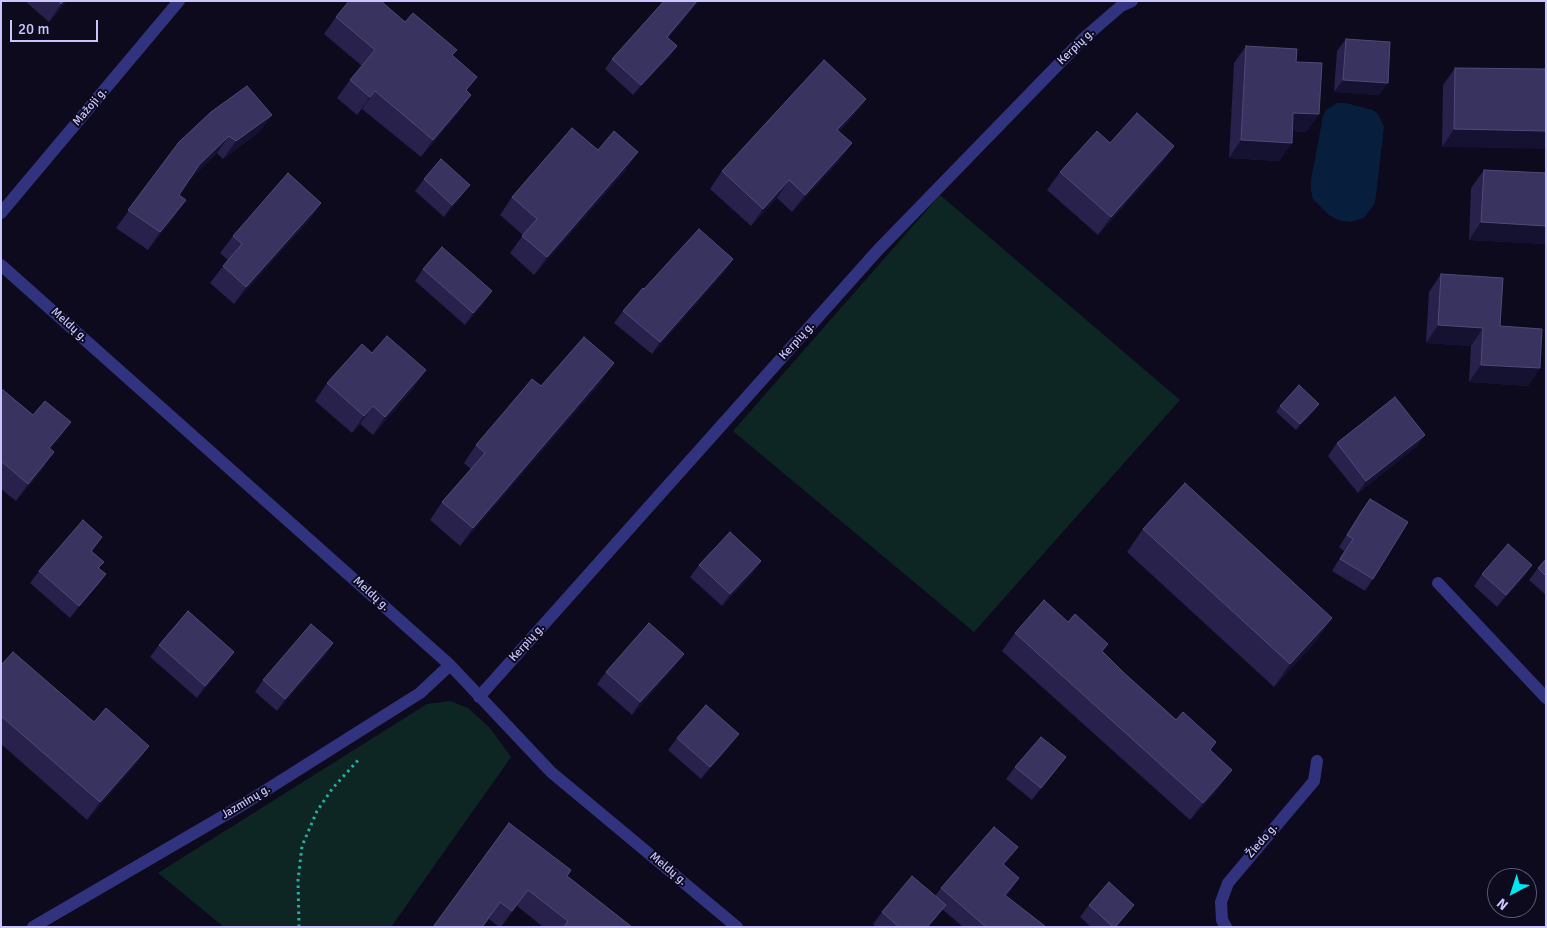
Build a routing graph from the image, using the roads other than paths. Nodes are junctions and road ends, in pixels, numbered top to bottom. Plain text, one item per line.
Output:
1 (179, 1) edge
2 (1132, 1) edge
3 (1, 213) edge
4 (1, 265) edge
5 (1438, 583) dead end
6 (450, 665) junction
7 (479, 697) junction
8 (1546, 698) edge
9 (1317, 761) dead end
10 (33, 927) edge
11 (737, 927) edge
12 (1226, 927) edge

1 - 3 street, Mažoji g.
2 - 7 street, Kerpių g.
4 - 6 street, Meldų g.
5 - 8 street
6 - 7 street, Meldų g.
6 - 10 street, Jazminų g.
7 - 11 street, Meldų g.
9 - 12 street, Žiedo g.

